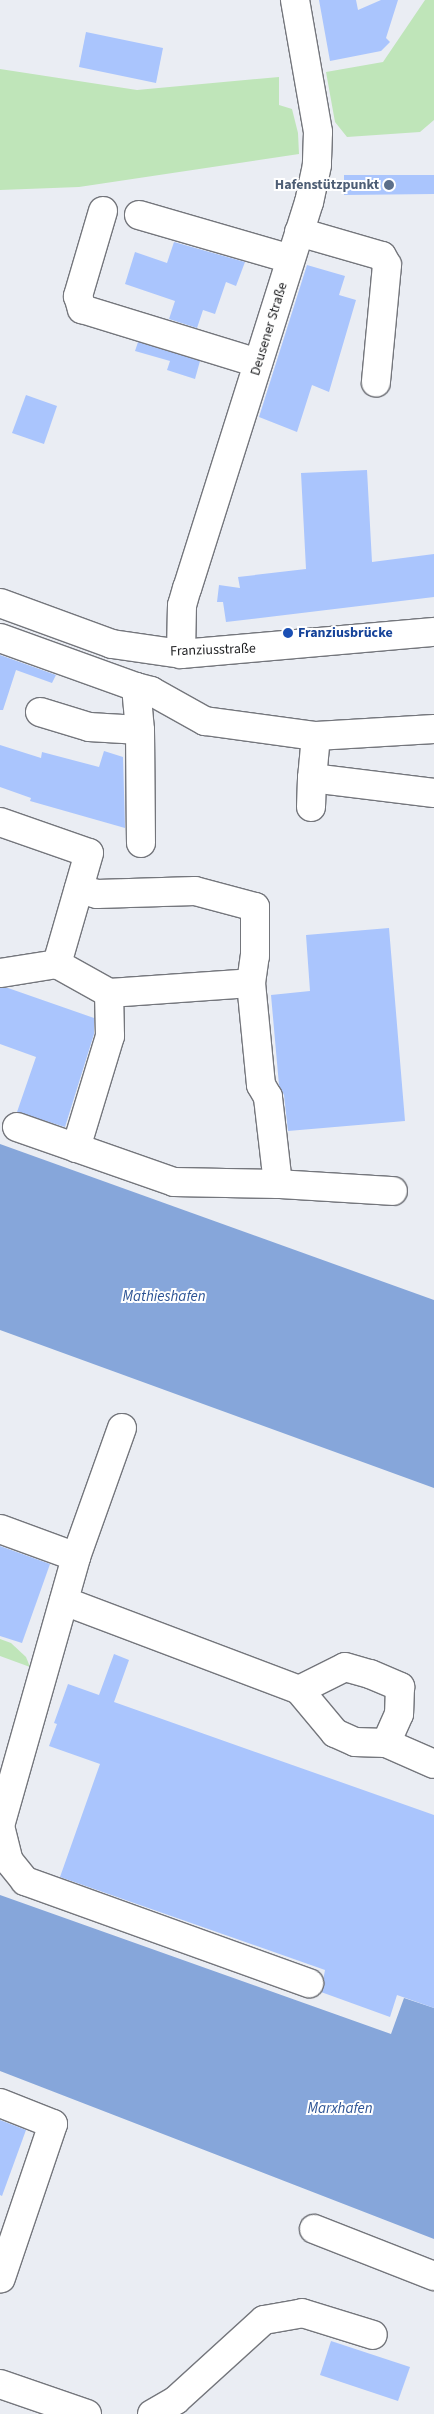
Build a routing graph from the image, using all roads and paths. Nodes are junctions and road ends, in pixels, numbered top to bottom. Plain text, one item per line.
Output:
1 (295, 0) edge
2 (103, 212) dead end
3 (139, 215) dead end
4 (299, 232) junction
5 (290, 259) junction
6 (258, 363) junction
7 (376, 382) dead end
8 (0, 603) edge
9 (434, 632) edge
10 (0, 638) edge
11 (181, 654) junction
12 (136, 687) junction
13 (40, 712) dead end
14 (434, 729) edge
15 (140, 730) junction
16 (316, 736) junction
17 (312, 778) junction
18 (434, 793) edge
19 (311, 807) dead end
20 (0, 822) edge
21 (141, 843) dead end
22 (79, 889) junction
23 (57, 964) junction
24 (0, 973) edge
25 (251, 983) junction
26 (109, 993) junction
27 (17, 1127) dead end
28 (76, 1148) junction
29 (278, 1184) junction
30 (393, 1191) dead end
31 (122, 1428) dead end
32 (0, 1529) edge
33 (76, 1557) junction
34 (64, 1601) junction
35 (299, 1690) junction
36 (386, 1744) junction
37 (434, 1764) edge
38 (0, 1826) edge
39 (309, 1983) dead end
40 (0, 2103) edge
41 (314, 2229) dead end
42 (434, 2276) edge
43 (1, 2278) dead end
44 (373, 2335) dead end
45 (0, 2384) edge
46 (87, 2414) edge
47 (152, 2414) edge

1 - 4 main road, Deusener Straße
2 - 6 main road
3 - 5 main road
4 - 5 main road, Deusener Straße
4 - 7 main road
5 - 6 main road, Deusener Straße
6 - 11 main road, Deusener Straße
8 - 11 main road, Franziusstraße
9 - 11 main road, Franziusstraße
10 - 12 main road
12 - 15 main road
12 - 16 main road
13 - 15 main road
14 - 16 main road
15 - 21 main road
16 - 17 main road
17 - 18 main road
17 - 19 main road
20 - 22 main road
22 - 23 main road
22 - 25 main road
23 - 24 main road
23 - 26 main road
25 - 26 main road
25 - 29 main road
26 - 28 main road
27 - 28 main road
28 - 29 main road
29 - 30 main road
31 - 33 main road
32 - 33 main road
33 - 34 main road
34 - 35 main road
34 - 38 main road
35 - 36 main road
35 - 36 main road
36 - 37 main road
38 - 39 main road
40 - 43 main road
41 - 42 main road
44 - 47 main road
45 - 46 main road

